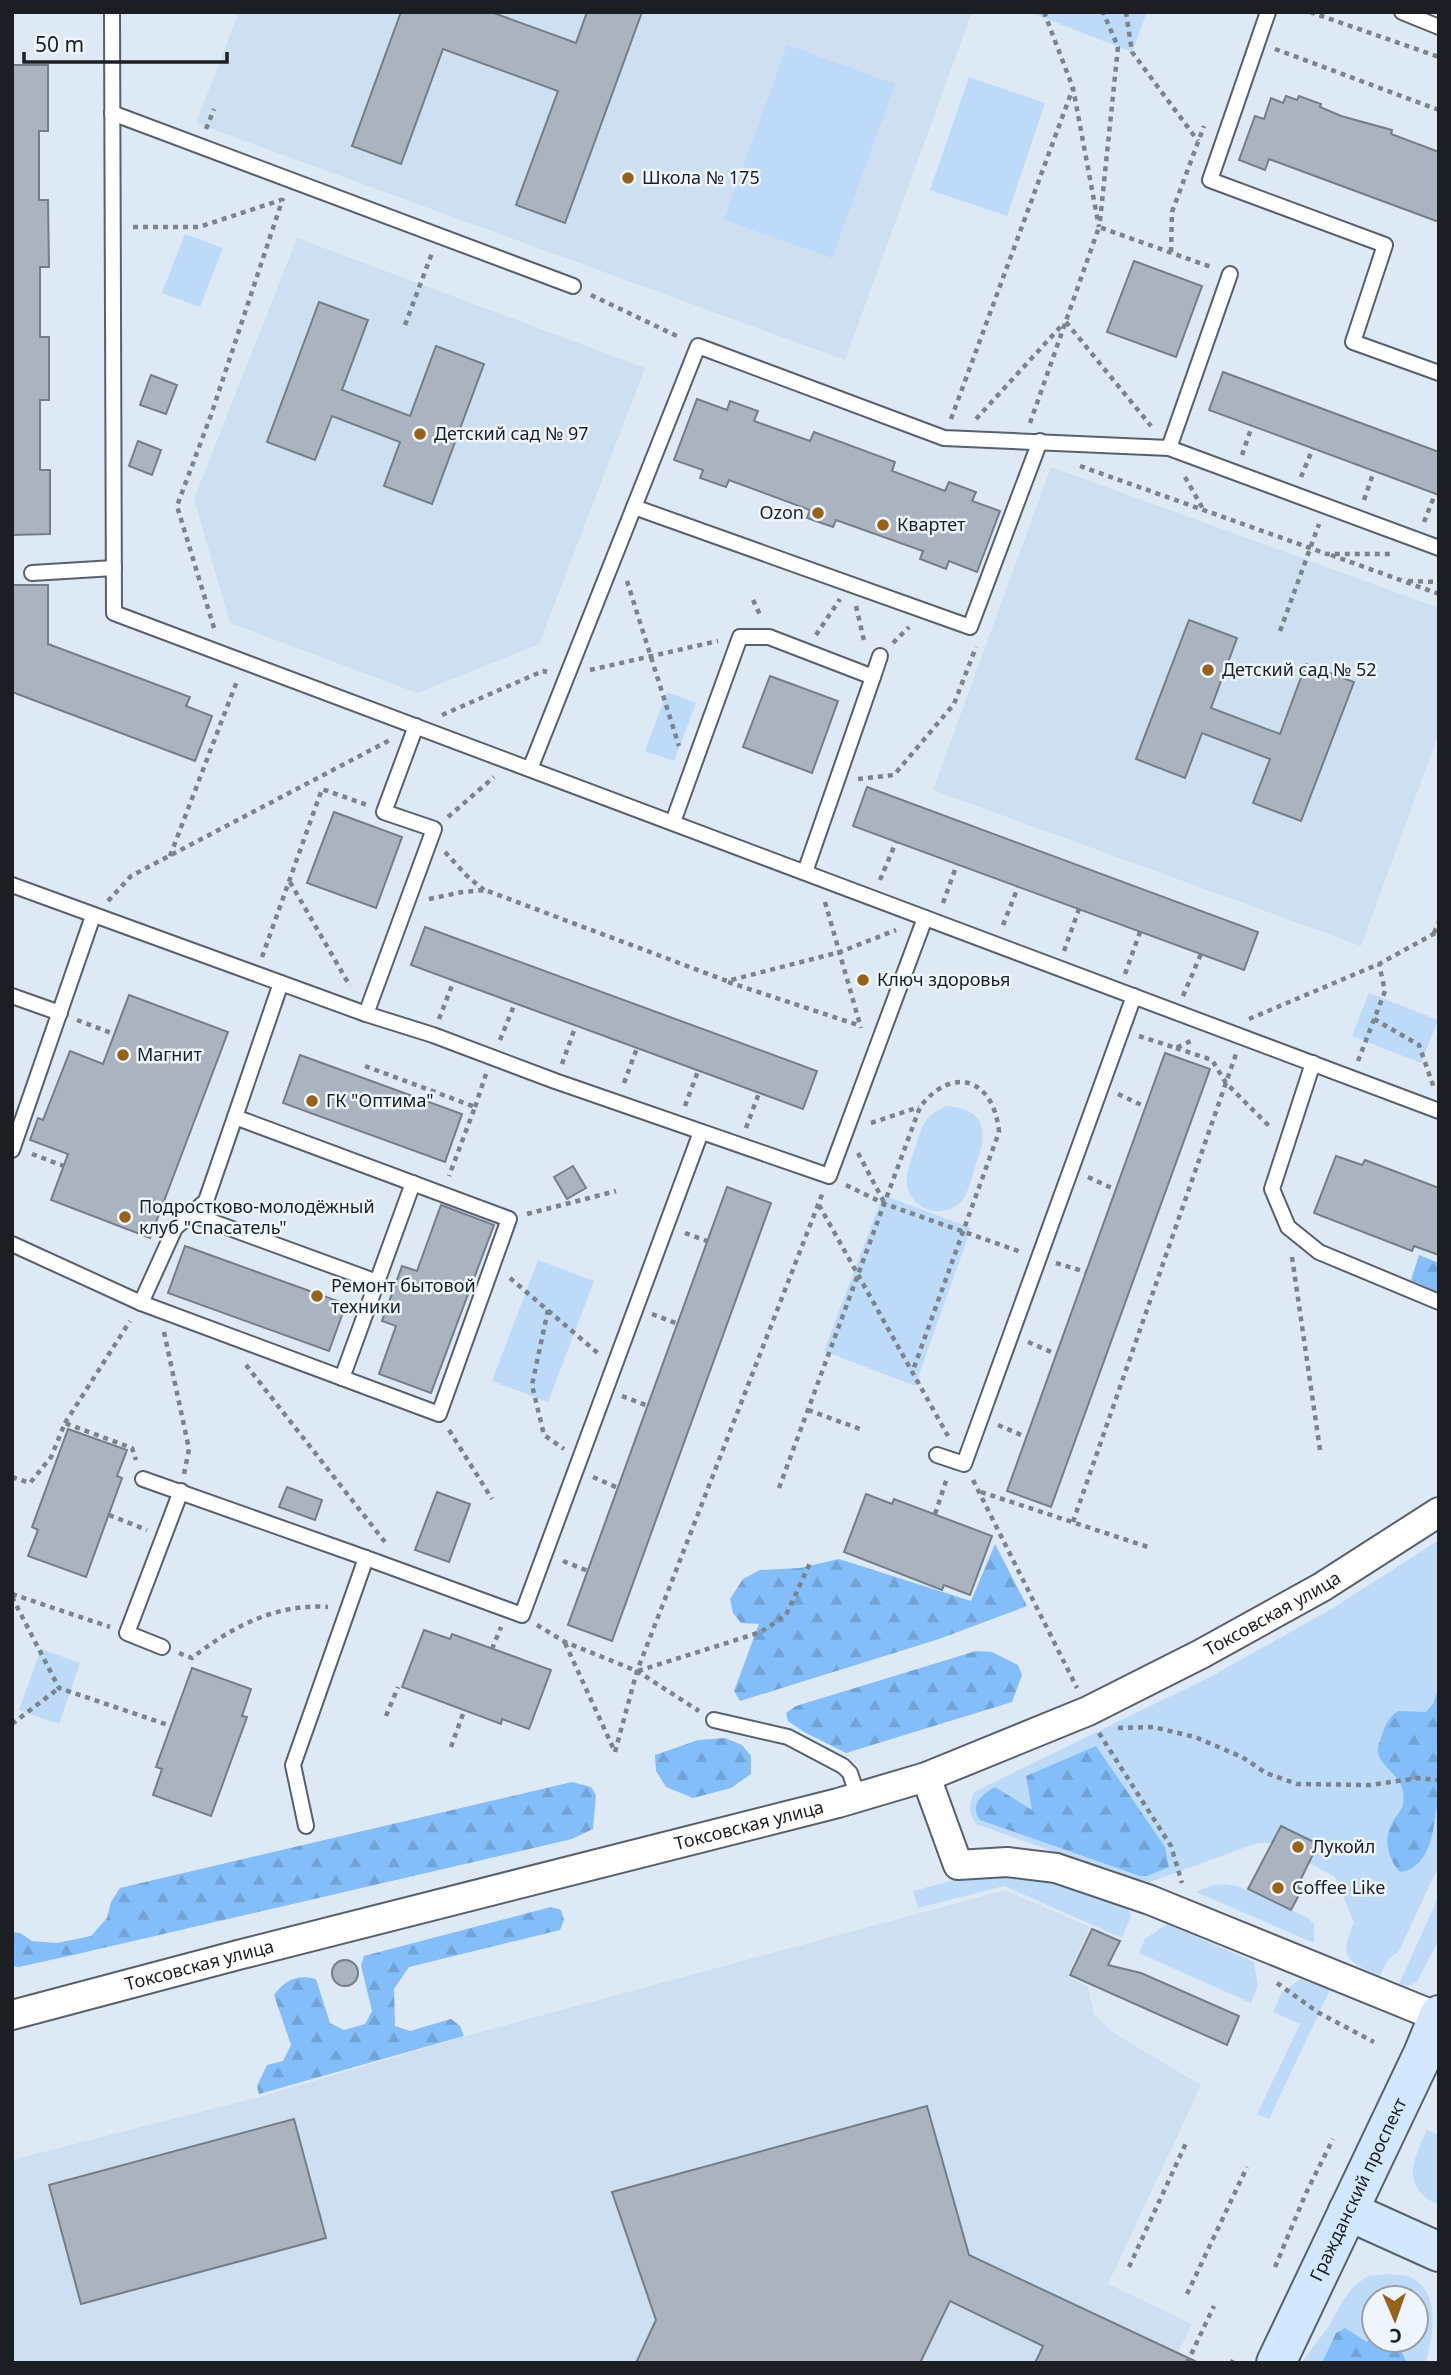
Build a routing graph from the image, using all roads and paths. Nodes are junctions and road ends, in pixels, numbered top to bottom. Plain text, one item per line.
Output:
1 (111, 12) edge
2 (1044, 12) edge
3 (1104, 12) edge
4 (1126, 12) edge
5 (1268, 12) edge
6 (1310, 12) edge
7 (1402, 12) edge
8 (1439, 27) edge
9 (1258, 42) junction
10 (1439, 57) edge
11 (1073, 88) junction
12 (1439, 110) edge
13 (112, 113) junction
14 (1198, 141) dead end
15 (289, 180) junction
16 (282, 200) junction
17 (112, 227) junction
18 (1100, 227) junction
19 (439, 236) junction
20 (1230, 274) joint
21 (573, 286) joint
22 (1065, 321) junction
23 (405, 324) dead end
24 (698, 346) junction
25 (1439, 373) edge
26 (1252, 426) dead end
27 (951, 438) junction
28 (1024, 441) junction
29 (1040, 441) junction
30 (1169, 448) junction
31 (1313, 448) dead end
32 (1074, 464) dead end
33 (1374, 471) dead end
34 (1235, 473) junction
35 (1294, 494) junction
36 (1435, 494) dead end
37 (1325, 506) junction
38 (634, 507) junction
39 (1357, 518) junction
40 (1417, 540) junction
41 (1310, 548) junction
42 (1439, 548) edge
43 (617, 550) junction
44 (1327, 554) junction
45 (1397, 554) dead end
46 (114, 568) junction
47 (32, 573) dead end
48 (1404, 580) junction
49 (1439, 582) edge
50 (850, 584) junction
51 (1439, 594) edge
52 (926, 611) junction
53 (1280, 631) dead end
54 (977, 642) dead end
55 (805, 651) junction
56 (221, 653) junction
57 (880, 656) joint
58 (244, 662) junction
59 (873, 677) junction
60 (416, 726) junction
61 (512, 762) junction
62 (530, 769) junction
63 (689, 777) junction
64 (837, 781) junction
65 (384, 812) junction
66 (673, 822) junction
67 (434, 829) junction
68 (896, 842) dead end
69 (170, 857) dead end
70 (957, 864) dead end
71 (812, 875) junction
72 (289, 881) junction
73 (12, 885) edge
74 (1018, 887) dead end
75 (485, 890) junction
76 (873, 898) junction
77 (1079, 909) dead end
78 (404, 912) junction
79 (93, 916) junction
80 (931, 920) junction
81 (1439, 922) edge
82 (1140, 932) dead end
83 (1436, 932) edge
84 (996, 944) junction
85 (840, 953) junction
86 (1201, 954) dead end
87 (1379, 964) junction
88 (1058, 967) junction
89 (256, 974) junction
90 (454, 981) dead end
91 (727, 981) junction
92 (281, 983) junction
93 (1119, 990) junction
94 (12, 996) edge
95 (1134, 996) junction
96 (60, 1013) junction
97 (1176, 1013) junction
98 (366, 1014) junction
99 (1374, 1019) junction
100 (76, 1020) dead end
101 (1248, 1020) dead end
102 (576, 1025) dead end
103 (861, 1026) junction
104 (1217, 1028) junction
105 (1122, 1030) junction
106 (114, 1034) dead end
107 (433, 1035) junction
108 (1241, 1037) junction
109 (638, 1048) dead end
110 (1176, 1048) junction
111 (871, 1063) junction
112 (1313, 1063) junction
113 (365, 1066) dead end
114 (698, 1071) dead end
115 (1352, 1078) junction
116 (555, 1081) junction
117 (1226, 1083) junction
118 (1101, 1087) junction
119 (1435, 1091) dead end
120 (759, 1093) dead end
121 (618, 1102) junction
122 (920, 1107) junction
123 (1146, 1107) dead end
124 (1439, 1111) edge
125 (235, 1117) junction
126 (678, 1124) junction
127 (846, 1130) junction
128 (701, 1132) junction
129 (1286, 1143) junction
130 (739, 1146) junction
131 (13, 1148) edge
132 (38, 1156) dead end
133 (64, 1166) dead end
134 (1071, 1170) junction
135 (829, 1176) junction
136 (449, 1177) dead end
137 (413, 1183) junction
138 (1116, 1190) dead end
139 (616, 1191) dead end
140 (885, 1204) junction
141 (819, 1205) junction
142 (191, 1214) junction
143 (509, 1219) junction
144 (1288, 1227) junction
145 (964, 1232) junction
146 (12, 1244) edge
147 (1039, 1258) junction
148 (493, 1264) junction
149 (1086, 1272) dead end
150 (859, 1276) junction
151 (377, 1282) junction
152 (1439, 1302) edge
153 (141, 1303) junction
154 (160, 1310) junction
155 (548, 1310) junction
156 (222, 1334) junction
157 (1011, 1335) junction
158 (1056, 1354) dead end
159 (614, 1366) junction
160 (912, 1373) junction
161 (342, 1378) junction
162 (808, 1410) junction
163 (439, 1414) junction
164 (981, 1417) junction
165 (65, 1423) junction
166 (860, 1429) dead end
167 (1026, 1437) dead end
168 (1320, 1450) dead end
169 (937, 1455) dead end
170 (580, 1459) junction
171 (958, 1463) junction
172 (12, 1477) edge
173 (143, 1479) joint
174 (779, 1488) dead end
175 (181, 1491) junction
176 (981, 1492) junction
177 (492, 1499) dead end
178 (1439, 1511) edge
179 (935, 1514) dead end
180 (109, 1515) dead end
181 (1073, 1522) junction
182 (164, 1536) junction
183 (1151, 1548) dead end
184 (366, 1558) junction
185 (810, 1563) dead end
186 (411, 1574) junction
187 (12, 1595) edge
188 (348, 1609) junction
189 (522, 1615) junction
190 (127, 1633) junction
191 (565, 1642) junction
192 (162, 1647) joint
193 (637, 1671) junction
194 (398, 1687) dead end
195 (59, 1688) junction
196 (1080, 1694) dead end
197 (464, 1711) dead end
198 (386, 1716) dead end
199 (714, 1720) joint
200 (12, 1724) edge
201 (171, 1726) dead end
202 (451, 1747) dead end
203 (926, 1777) junction
204 (1439, 1780) edge
205 (859, 1797) junction
206 (306, 1826) dead end
207 (1182, 1887) dead end
208 (12, 2015) edge
209 (1438, 2016) edge
210 (1333, 2139) dead end
211 (1187, 2141) dead end
212 (1247, 2167) dead end
213 (1348, 2211) junction
214 (1439, 2252) edge
215 (1129, 2267) dead end
216 (1275, 2267) dead end
217 (1187, 2294) dead end
218 (1214, 2306) dead end
219 (1187, 2363) edge
220 (1276, 2363) edge

1 - 13 lane
2 - 11 path
3 - 18 path
4 - 14 path
5 - 9 lane
6 - 10 path
7 - 8 lane
9 - 12 path
9 - 25 lane
11 - 18 path
11 - 27 path
13 - 15 lane
13 - 17 lane
15 - 16 path
15 - 19 lane
16 - 17 path
16 - 56 path
17 - 46 lane
18 - 20 path
18 - 22 path
19 - 21 lane
19 - 23 path
20 - 30 lane
21 - 24 path
22 - 27 path
22 - 28 path
22 - 30 path
24 - 27 lane
24 - 38 lane
26 - 34 path
27 - 28 lane
28 - 29 lane
29 - 30 lane
29 - 52 lane
30 - 34 lane
31 - 35 path
32 - 41 path
33 - 39 path
34 - 35 lane
35 - 37 lane
36 - 40 path
37 - 39 lane
37 - 41 path
38 - 43 lane
38 - 50 lane
39 - 40 lane
40 - 42 lane
41 - 44 path
41 - 53 path
43 - 62 lane
43 - 63 path
44 - 45 path
44 - 48 path
46 - 47 lane
46 - 56 lane
48 - 49 path
48 - 51 path
50 - 52 lane
50 - 55 path
50 - 59 path
52 - 57 path
54 - 64 path
55 - 59 lane
55 - 63 lane
56 - 58 lane
57 - 59 lane
58 - 60 lane
58 - 69 path
59 - 64 lane
60 - 61 lane
60 - 65 lane
61 - 62 lane
61 - 67 path
62 - 66 lane
63 - 66 lane
64 - 71 lane
65 - 67 lane
65 - 72 path
66 - 71 lane
67 - 75 path
67 - 78 lane
68 - 76 path
70 - 80 path
71 - 76 lane
71 - 85 path
72 - 89 path
72 - 98 path
73 - 79 lane
74 - 84 path
75 - 78 path
75 - 91 path
76 - 80 lane
77 - 88 path
78 - 98 lane
79 - 89 lane
79 - 96 lane
80 - 84 lane
80 - 85 path
80 - 111 lane
81 - 83 path
82 - 93 path
83 - 87 path
84 - 88 lane
85 - 91 path
85 - 103 path
86 - 97 path
87 - 99 path
87 - 101 path
88 - 93 lane
89 - 92 lane
90 - 107 path
91 - 103 path
92 - 98 lane
92 - 125 lane
93 - 95 lane
94 - 96 lane
95 - 97 lane
95 - 105 lane
96 - 131 lane
97 - 104 lane
98 - 107 lane
99 - 115 path
99 - 119 path
100 - 106 path
102 - 116 path
103 - 111 path
104 - 108 lane
104 - 110 path
105 - 110 path
105 - 118 lane
107 - 116 lane
108 - 112 lane
108 - 117 path
109 - 121 path
110 - 117 path
111 - 127 lane
112 - 115 lane
112 - 129 lane
113 - 136 path
114 - 126 path
115 - 124 lane
116 - 121 lane
117 - 129 path
117 - 181 path
118 - 123 path
118 - 134 lane
120 - 130 path
121 - 126 lane
122 - 127 path
122 - 140 path
122 - 145 path
125 - 137 lane
125 - 142 lane
126 - 128 lane
127 - 135 lane
127 - 140 path
128 - 130 lane
128 - 159 lane
129 - 144 lane
130 - 135 lane
132 - 133 path
134 - 138 path
134 - 147 lane
135 - 140 path
135 - 141 path
137 - 143 lane
137 - 151 lane
139 - 143 path
140 - 145 path
140 - 150 path
141 - 150 path
141 - 193 path
142 - 151 lane
142 - 153 lane
143 - 148 lane
144 - 152 lane
144 - 168 path
145 - 147 path
145 - 160 path
146 - 153 lane
147 - 149 path
147 - 157 lane
148 - 155 path
148 - 163 lane
150 - 160 path
150 - 162 path
151 - 161 lane
153 - 154 lane
153 - 165 path
154 - 156 lane
154 - 175 path
155 - 159 path
155 - 170 path
156 - 161 lane
156 - 186 path
157 - 158 path
157 - 164 lane
159 - 170 lane
160 - 171 path
161 - 163 lane
162 - 166 path
162 - 174 path
163 - 177 path
164 - 167 path
164 - 171 lane
165 - 172 path
165 - 173 path
169 - 171 lane
170 - 189 lane
171 - 176 path
171 - 179 path
173 - 175 lane
175 - 182 lane
175 - 184 lane
176 - 181 path
176 - 196 path
178 - 203 street, Токсовская улица
180 - 182 path
181 - 183 path
182 - 190 lane
184 - 186 lane
184 - 188 lane
185 - 193 path
186 - 189 lane
187 - 190 path
187 - 195 path
188 - 192 path
188 - 206 lane
189 - 191 path
190 - 192 lane
191 - 193 path
191 - 193 path
193 - 199 path
194 - 198 path
195 - 200 path
195 - 201 path
197 - 202 path
199 - 205 lane
203 - 205 street, Токсовская улица
203 - 209 street
204 - 207 path
205 - 208 street, Токсовская улица
209 - 213 main road, Гражданский проспект
210 - 216 path
211 - 215 path
212 - 217 path
213 - 214 main road
213 - 220 main road, Гражданский проспект
218 - 219 path

